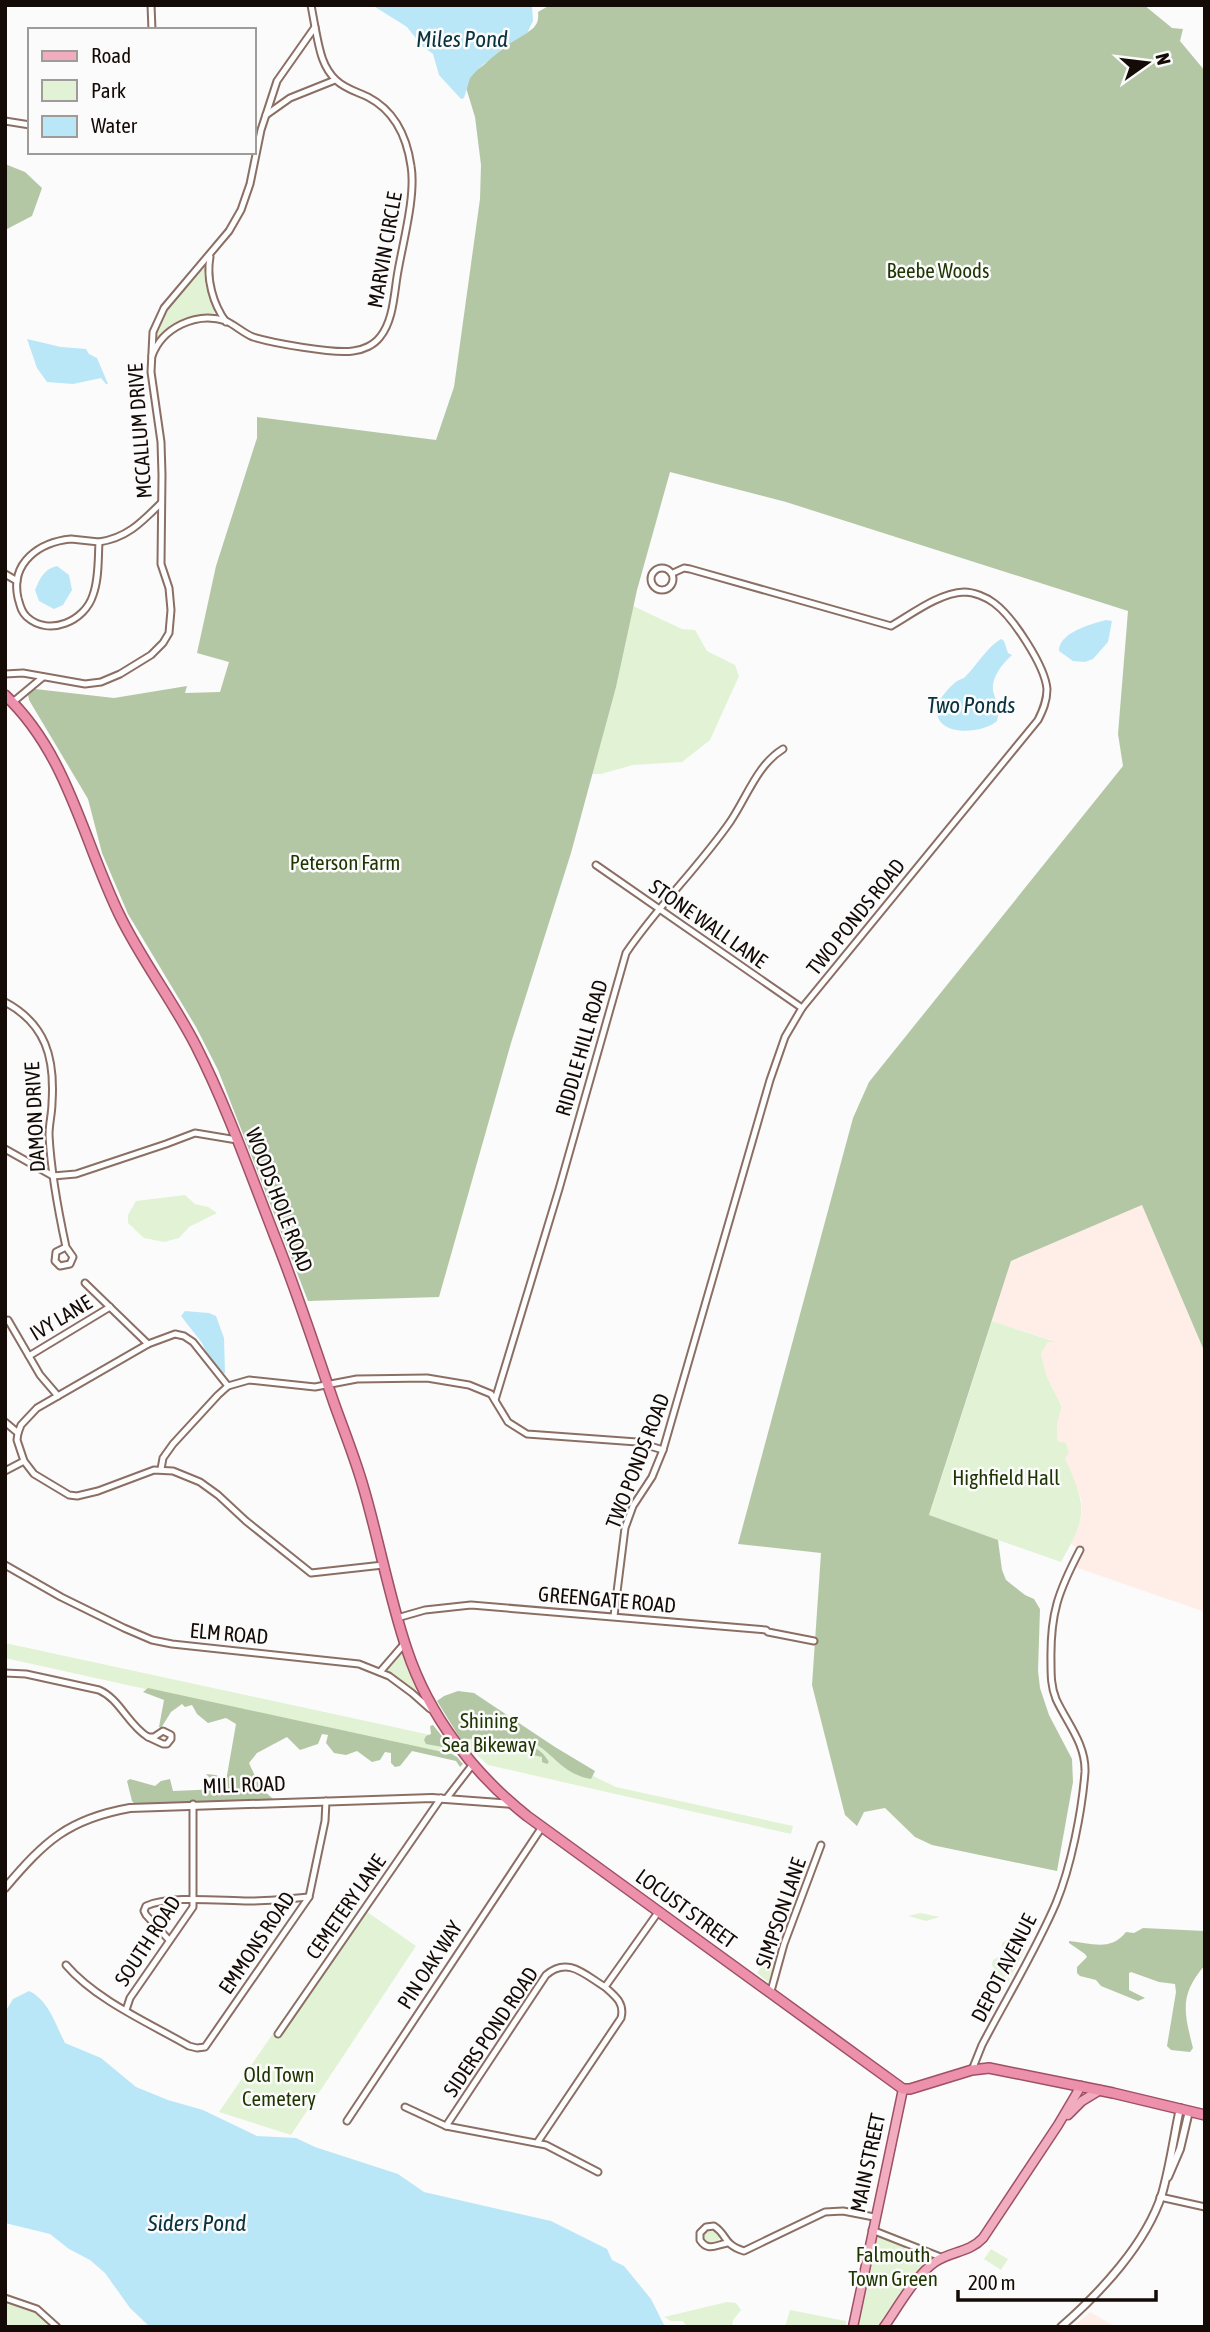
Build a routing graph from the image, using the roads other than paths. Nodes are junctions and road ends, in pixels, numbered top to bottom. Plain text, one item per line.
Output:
1 (151, 5) edge
2 (312, 5) edge
3 (315, 27) junction
4 (152, 28) edge
5 (335, 80) junction
6 (266, 115) junction
7 (5, 121) edge
8 (28, 125) edge
9 (211, 254) junction
10 (226, 321) junction
11 (150, 360) junction
12 (162, 503) junction
13 (99, 542) junction
14 (673, 573) junction
15 (5, 574) edge
16 (17, 581) junction
17 (5, 674) edge
18 (43, 677) junction
19 (9, 698) edge
20 (783, 749) dead end
21 (596, 865) dead end
22 (660, 910) junction
23 (5, 1002) edge
24 (802, 1008) junction
25 (237, 1140) junction
26 (5, 1149) edge
27 (53, 1176) junction
28 (66, 1247) dead end
29 (85, 1283) dead end
30 (110, 1307) junction
31 (8, 1320) dead end
32 (148, 1344) junction
33 (29, 1356) junction
34 (328, 1385) junction
35 (228, 1386) junction
36 (58, 1396) junction
37 (495, 1400) junction
38 (5, 1422) edge
39 (18, 1433) junction
40 (663, 1450) junction
41 (24, 1461) junction
42 (161, 1469) junction
43 (5, 1471) edge
44 (1080, 1550) dead end
45 (5, 1565) edge
46 (383, 1565) junction
47 (614, 1616) junction
48 (397, 1618) junction
49 (814, 1640) dead end
50 (405, 1643) junction
51 (380, 1672) junction
52 (5, 1673) edge
53 (445, 1727) junction
54 (148, 1737) dead end
55 (459, 1746) joint
56 (473, 1764) junction
57 (443, 1798) junction
58 (326, 1801) junction
59 (193, 1804) junction
60 (512, 1804) junction
61 (541, 1827) junction
62 (821, 1845) dead end
63 (6, 1886) edge
64 (309, 1897) junction
65 (194, 1900) junction
66 (659, 1911) junction
67 (169, 1940) junction
68 (66, 1965) dead end
69 (605, 1987) junction
70 (771, 1991) junction
71 (126, 2010) junction
72 (278, 2034) dead end
73 (972, 2070) junction
74 (1081, 2086) junction
75 (903, 2089) junction
76 (1100, 2090) junction
77 (405, 2107) dead end
78 (1184, 2110) junction
79 (1205, 2115) edge
80 (347, 2121) dead end
81 (1058, 2125) junction
82 (446, 2126) junction
83 (537, 2143) junction
84 (598, 2172) dead end
85 (1161, 2194) junction
86 (1205, 2207) edge
87 (874, 2217) junction
88 (872, 2230) junction
89 (727, 2243) junction
90 (943, 2258) junction
91 (5, 2298) edge
92 (57, 2327) edge
93 (853, 2327) edge
94 (884, 2327) edge
95 (1061, 2327) edge

1 - 4 street
2 - 3 street
3 - 5 street
3 - 6 street, MCCALLUM DRIVE
5 - 6 street
5 - 10 street, MARVIN CIRCLE
6 - 9 street, MCCALLUM DRIVE
7 - 8 street
9 - 10 street
9 - 11 street, MCCALLUM DRIVE
10 - 11 street, MARVIN CIRCLE
11 - 12 street, MCCALLUM DRIVE
12 - 13 street
12 - 18 street, MCCALLUM DRIVE
13 - 16 street
13 - 16 street
14 - 14 street, TWO PONDS ROAD
14 - 24 street, TWO PONDS ROAD
15 - 16 street
17 - 18 street, MCCALLUM DRIVE
18 - 19 street
19 - 25 highway, WOODS HOLE ROAD
20 - 22 street, RIDDLE HILL ROAD
21 - 22 street, STONE WALL LANE
22 - 24 street, STONE WALL LANE
22 - 37 street, RIDDLE HILL ROAD
23 - 27 street, DAMON DRIVE
24 - 40 street, TWO PONDS ROAD
25 - 27 street
25 - 34 highway, WOODS HOLE ROAD
26 - 27 street
27 - 28 street, DAMON DRIVE
29 - 30 street
30 - 32 street
30 - 33 street, IVY LANE
31 - 33 street
32 - 35 street
32 - 36 street
33 - 36 street
34 - 35 street
34 - 37 street
34 - 46 highway, WOODS HOLE ROAD
35 - 42 street
36 - 39 street
37 - 40 street
38 - 39 street
39 - 41 street
40 - 47 street, TWO PONDS ROAD
41 - 42 street
41 - 43 street
42 - 46 street
44 - 73 street, DEPOT AVENUE
45 - 51 street, ELM ROAD
46 - 48 highway, WOODS HOLE ROAD
47 - 48 street, GREENGATE ROAD
47 - 49 street, GREENGATE ROAD
48 - 50 highway, WOODS HOLE ROAD
50 - 51 street
50 - 53 highway, WOODS HOLE ROAD
51 - 53 street, ELM ROAD
52 - 54 street
53 - 55 highway, WOODS HOLE ROAD
55 - 56 highway, LOCUST STREET
56 - 57 street, CEMETERY LANE
56 - 60 highway, LOCUST STREET
57 - 58 street, MILL ROAD
57 - 60 street, MILL ROAD
57 - 72 street, CEMETERY LANE
58 - 59 street, MILL ROAD
58 - 64 street, EMMONS ROAD
59 - 63 street, MILL ROAD
59 - 65 street, SOUTH ROAD
60 - 61 highway, LOCUST STREET
61 - 66 highway, LOCUST STREET
61 - 80 street, PIN OAK WAY
62 - 70 street, SIMPSON LANE
64 - 65 street
64 - 71 street, EMMONS ROAD
65 - 67 street, SOUTH ROAD
65 - 67 street
66 - 69 street
66 - 70 highway, LOCUST STREET
67 - 71 street, SOUTH ROAD
68 - 71 street
69 - 82 street, SIDERS POND ROAD
69 - 83 street, SIDERS POND ROAD
70 - 75 highway, LOCUST STREET
73 - 74 highway
73 - 75 highway
74 - 76 highway
74 - 81 main road
75 - 87 main road, MAIN STREET
76 - 78 highway
76 - 81 main road
77 - 82 street, SIDERS POND ROAD
78 - 79 highway
78 - 85 street
81 - 90 main road
82 - 83 street, SIDERS POND ROAD
83 - 84 street, SIDERS POND ROAD
85 - 86 street
85 - 95 street
87 - 88 main road, MAIN STREET
87 - 89 street
88 - 90 street
88 - 93 main road, MAIN STREET
89 - 89 street
90 - 94 main road
91 - 92 street

